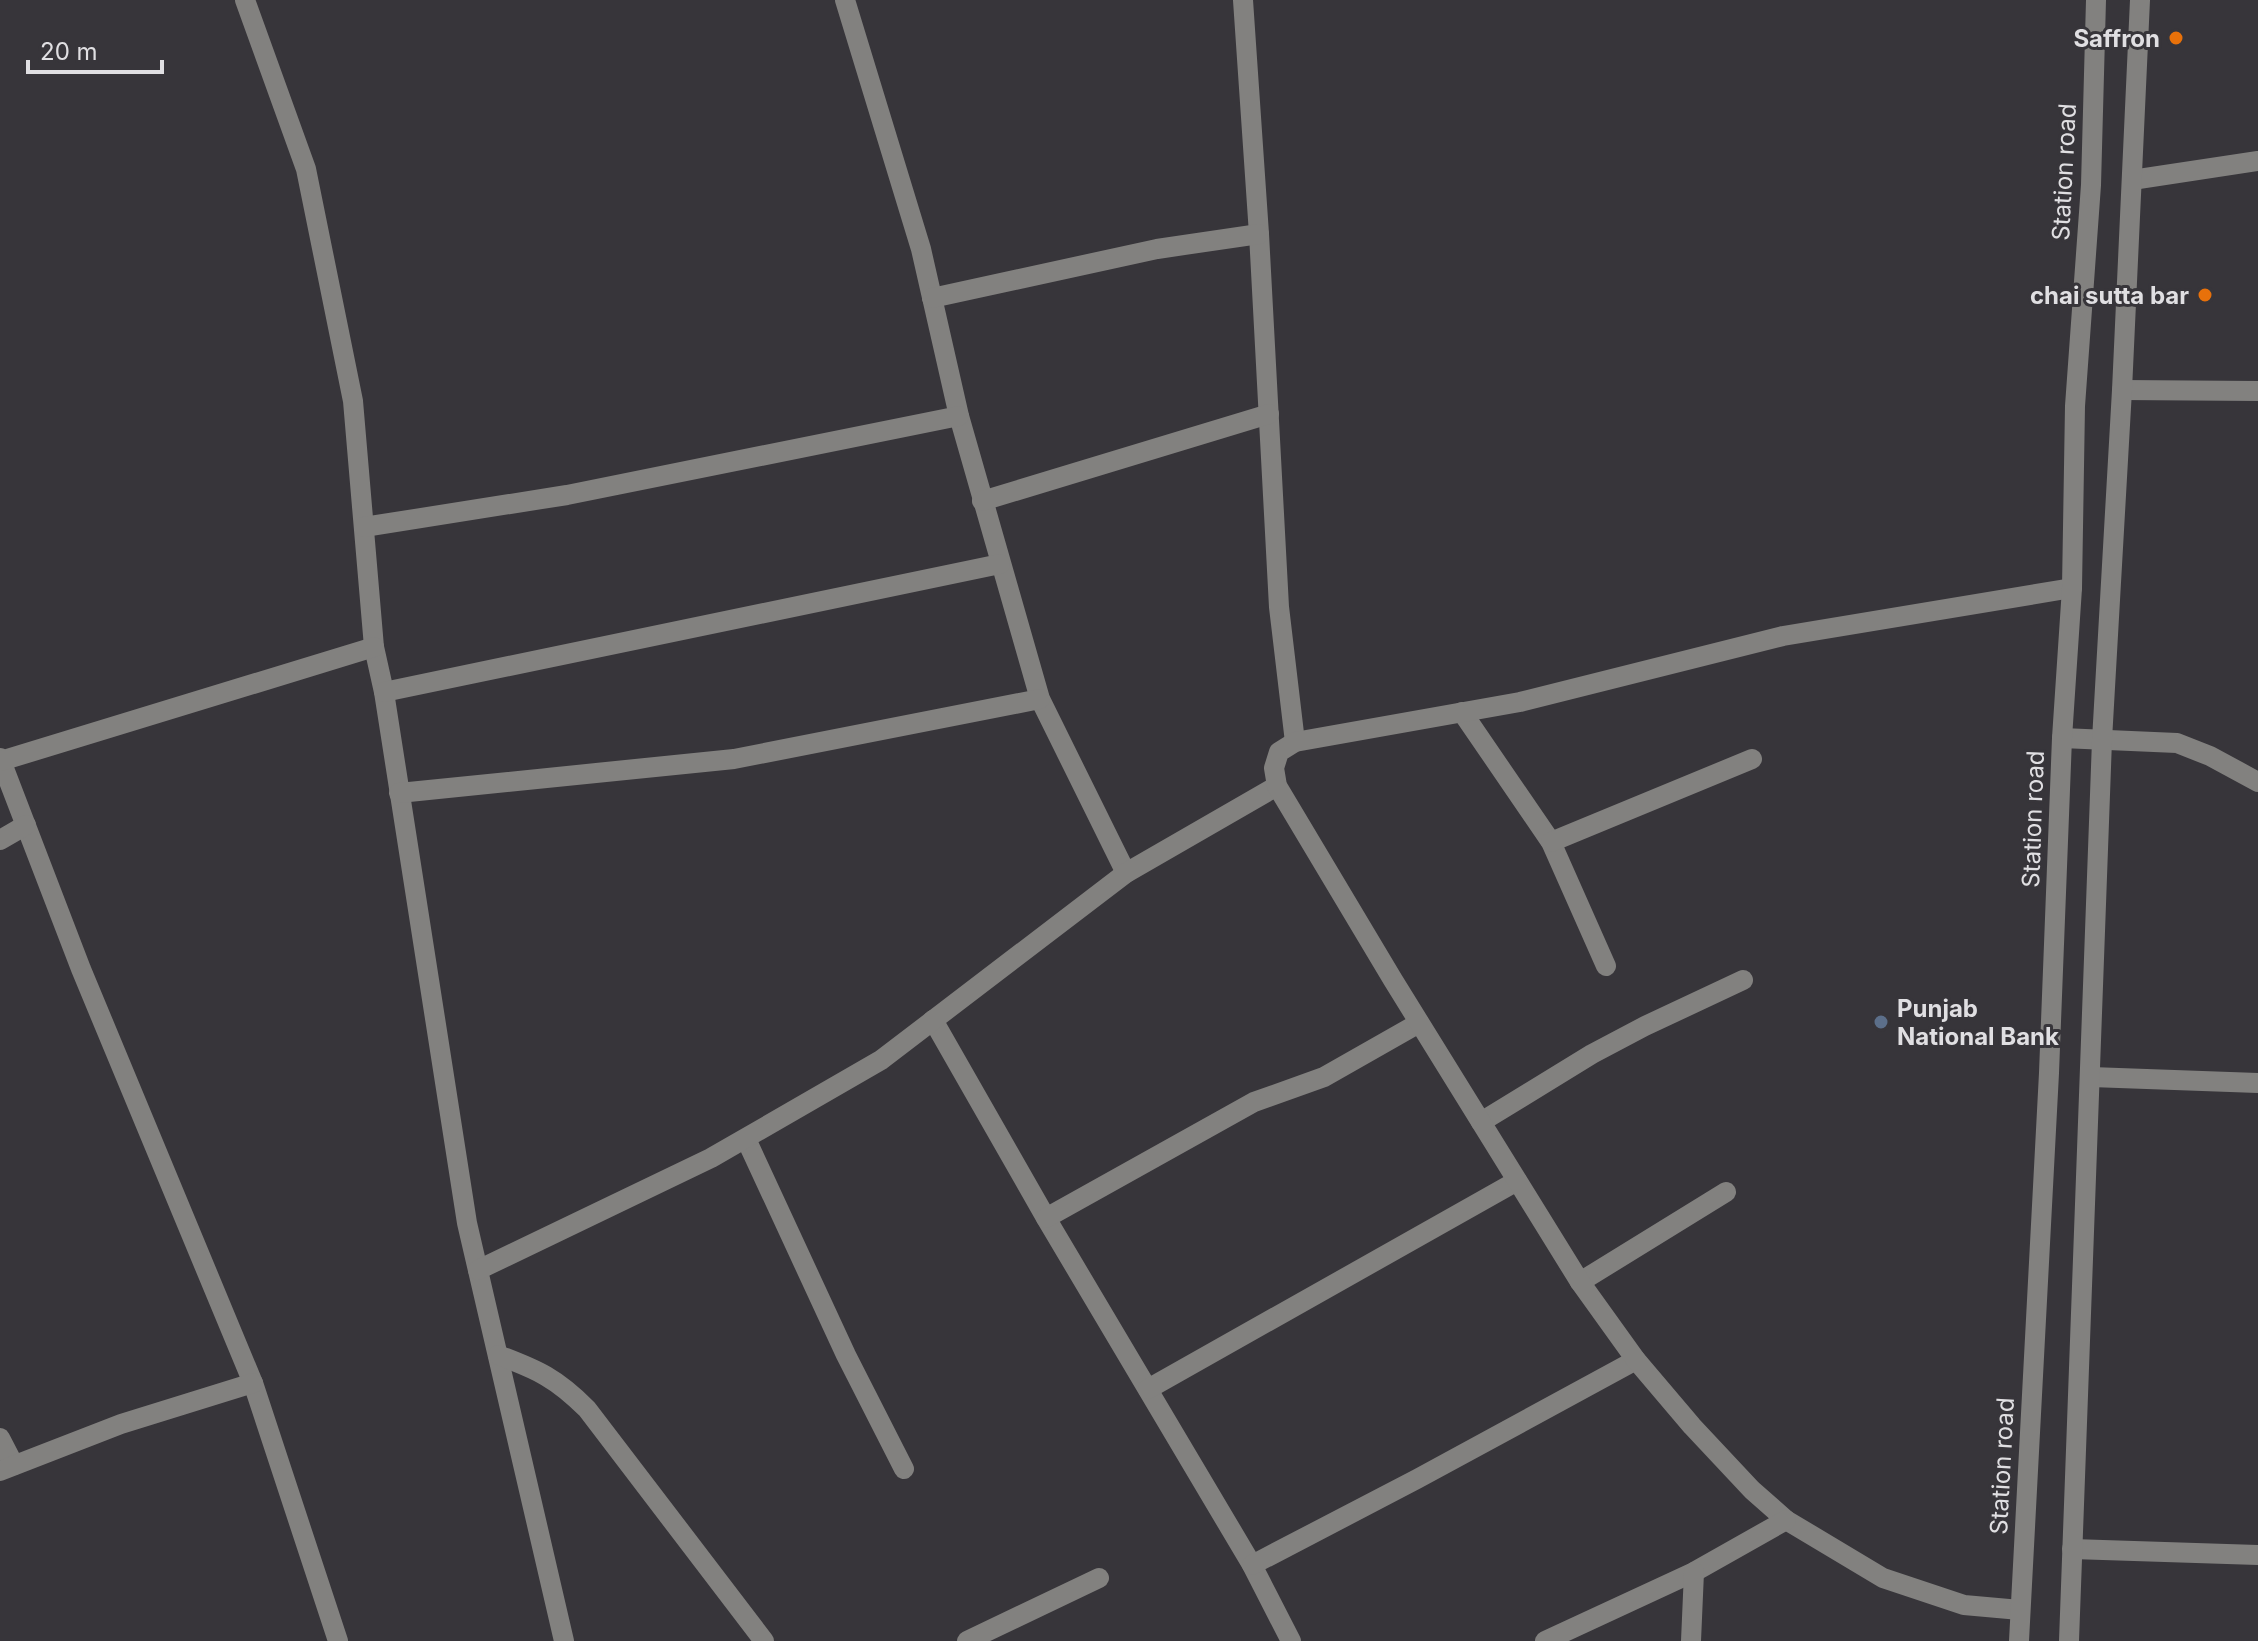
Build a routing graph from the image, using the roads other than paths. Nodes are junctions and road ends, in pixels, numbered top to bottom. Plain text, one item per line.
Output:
1 (245, 0) edge
2 (845, 0) edge
3 (1243, 0) edge
4 (2096, 0) edge
5 (2140, 0) edge
6 (2258, 161) edge
7 (2132, 180) junction
8 (1259, 234) junction
9 (932, 298) junction
10 (2122, 390) junction
11 (2258, 391) edge
12 (1269, 414) junction
13 (959, 416) junction
14 (982, 501) junction
15 (364, 527) junction
16 (1000, 564) junction
17 (2072, 588) junction
18 (374, 647) junction
19 (384, 692) junction
20 (1040, 699) junction
21 (1462, 712) junction
22 (2062, 738) junction
23 (2102, 740) junction
24 (1295, 742) junction
25 (1752, 759) dead end
26 (1, 760) edge
27 (2258, 782) edge
28 (1277, 786) junction
29 (399, 793) junction
30 (26, 825) junction
31 (0, 840) edge
32 (1551, 842) junction
33 (1126, 873) junction
34 (1606, 966) dead end
35 (1743, 980) dead end
36 (933, 1020) junction
37 (1419, 1023) junction
38 (2091, 1077) junction
39 (2258, 1083) edge
40 (1481, 1122) junction
41 (746, 1139) junction
42 (1517, 1181) junction
43 (1726, 1192) dead end
44 (1046, 1218) junction
45 (478, 1270) junction
46 (1580, 1282) junction
47 (498, 1355) junction
48 (1636, 1360) junction
49 (253, 1383) junction
50 (1148, 1389) junction
51 (0, 1438) edge
52 (7, 1468) edge
53 (904, 1469) dead end
54 (1786, 1520) junction
55 (2072, 1549) junction
56 (2258, 1555) edge
57 (1252, 1565) junction
58 (1694, 1572) junction
59 (1099, 1578) dead end
60 (2020, 1610) junction
61 (338, 1641) edge
62 (564, 1641) edge
63 (764, 1641) edge
64 (967, 1641) edge
65 (1291, 1641) edge
66 (1545, 1641) edge
67 (1691, 1641) edge
68 (2019, 1641) edge
69 (2069, 1641) edge

1 - 15 street
2 - 9 street
3 - 8 street
4 - 17 street, Station road
5 - 7 street
6 - 7 street
7 - 10 street
8 - 9 street
8 - 12 street
9 - 13 street
10 - 11 street
10 - 23 street
12 - 14 street
12 - 24 street
13 - 14 street
13 - 15 street
14 - 16 street
15 - 18 street
16 - 19 street
16 - 20 street
17 - 21 street
17 - 22 street, Station road
18 - 19 street
18 - 26 street
19 - 29 street
20 - 29 street
20 - 33 street
21 - 24 street
21 - 32 street
22 - 23 street
22 - 60 street, Station road
23 - 27 street
23 - 38 street
24 - 28 street
25 - 32 street
26 - 30 street
28 - 33 street
28 - 37 street
29 - 45 street
30 - 31 street
30 - 49 street
32 - 34 street
33 - 36 street
35 - 40 street
36 - 41 street
36 - 44 street
37 - 40 street
37 - 44 street
38 - 39 street
38 - 55 street
40 - 42 street
41 - 45 street
41 - 53 street
42 - 46 street
42 - 50 street
43 - 46 street
44 - 50 street
45 - 47 street
46 - 48 street
47 - 62 street
47 - 63 street
48 - 54 street
48 - 57 street
49 - 52 street
49 - 61 street
50 - 57 street
51 - 52 street
54 - 58 street
54 - 60 street
55 - 56 street
55 - 69 street
57 - 65 street
58 - 66 street
58 - 67 street
59 - 64 street
60 - 68 street, Station road

